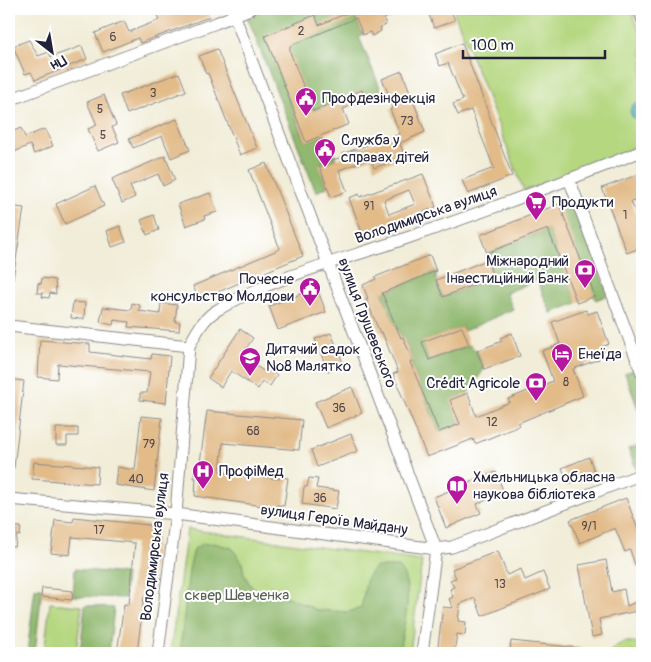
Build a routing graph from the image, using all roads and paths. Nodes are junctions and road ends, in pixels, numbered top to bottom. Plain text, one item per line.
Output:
1 (250, 9) edge
2 (233, 12) edge
3 (9, 100) edge
4 (642, 151) edge
5 (569, 179) junction
6 (328, 265) junction
7 (9, 326) edge
8 (189, 346) junction
9 (642, 373) edge
10 (642, 474) edge
11 (9, 499) edge
12 (176, 514) junction
13 (436, 549) junction
14 (158, 653) edge
15 (422, 653) edge

1 - 2 street
2 - 3 street
2 - 6 street, вулиця Грушевського
4 - 5 street, Володимирська вулиця
5 - 6 street, Володимирська вулиця
5 - 9 street
6 - 8 street, Володимирська вулиця
6 - 13 street, вулиця Грушевського
7 - 8 street
8 - 12 street, Володимирська вулиця
10 - 13 street, вулиця Героїв Майдану
11 - 12 street, вулиця Героїв Майдану
12 - 13 street, вулиця Героїв Майдану
12 - 14 street, Володимирська вулиця
13 - 15 street, вулиця Грушевського

